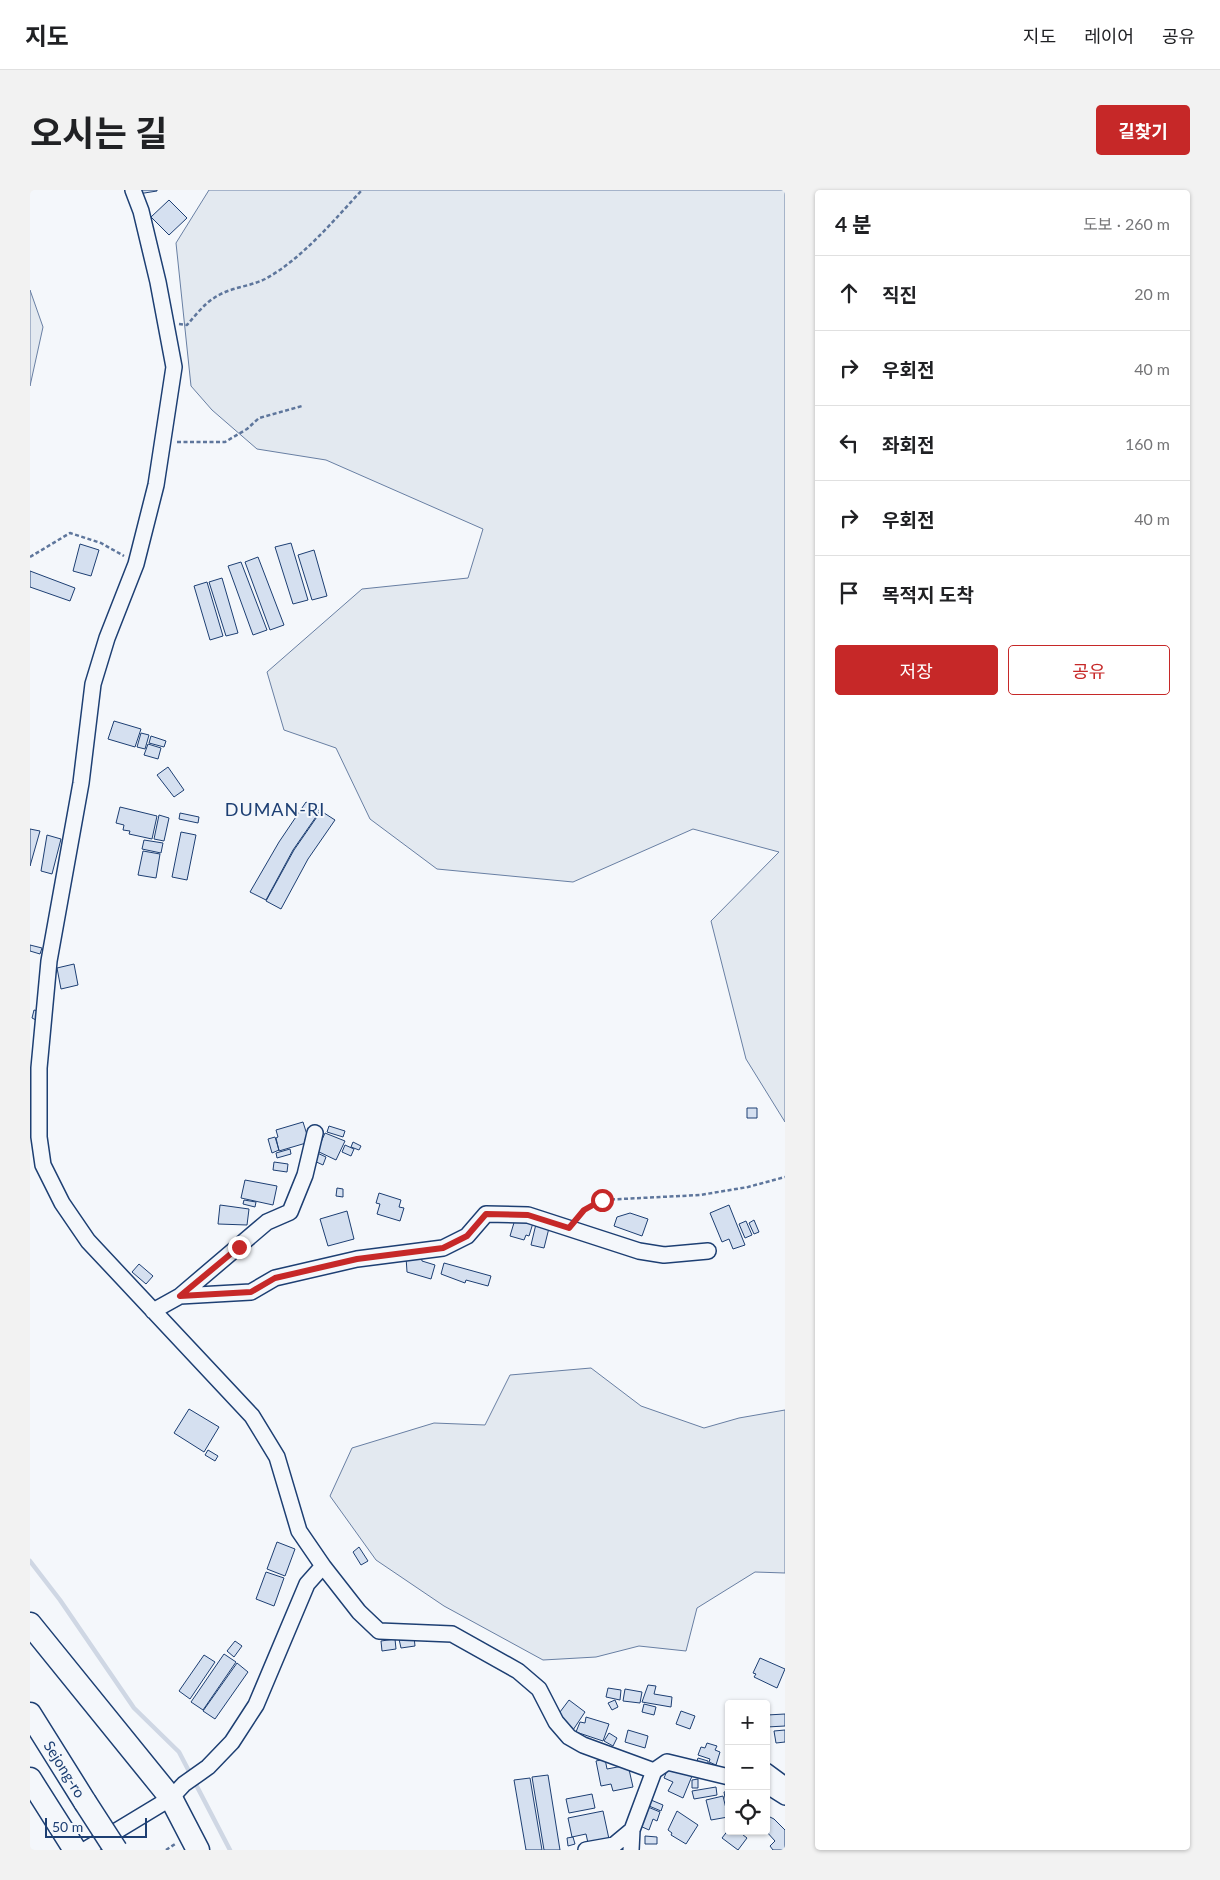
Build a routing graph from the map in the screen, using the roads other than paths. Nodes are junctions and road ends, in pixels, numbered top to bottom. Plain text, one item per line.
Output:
1 (133, 190) edge
2 (315, 1133) dead end
3 (708, 1251) dead end
4 (180, 1296) junction
5 (153, 1312) junction
6 (323, 1566) junction
7 (30, 1624) edge
8 (30, 1714) edge
9 (654, 1772) junction
10 (770, 1774) edge
11 (725, 1776) edge
12 (30, 1779) edge
13 (785, 1785) edge
14 (770, 1788) edge
15 (177, 1791) junction
16 (785, 1797) edge
17 (632, 1830) junction
18 (75, 1850) edge
19 (85, 1850) edge
20 (116, 1850) edge
21 (198, 1850) edge
22 (586, 1850) edge
23 (631, 1850) edge

1 - 5 street
2 - 4 street
3 - 4 street
4 - 5 street
5 - 6 street
6 - 9 street
6 - 15 street
7 - 15 highway
8 - 20 highway, Sejong-ro, bridge
9 - 11 street
9 - 17 street
10 - 13 street
12 - 18 highway
14 - 16 street
15 - 19 street
15 - 21 highway
17 - 22 street
17 - 23 street

